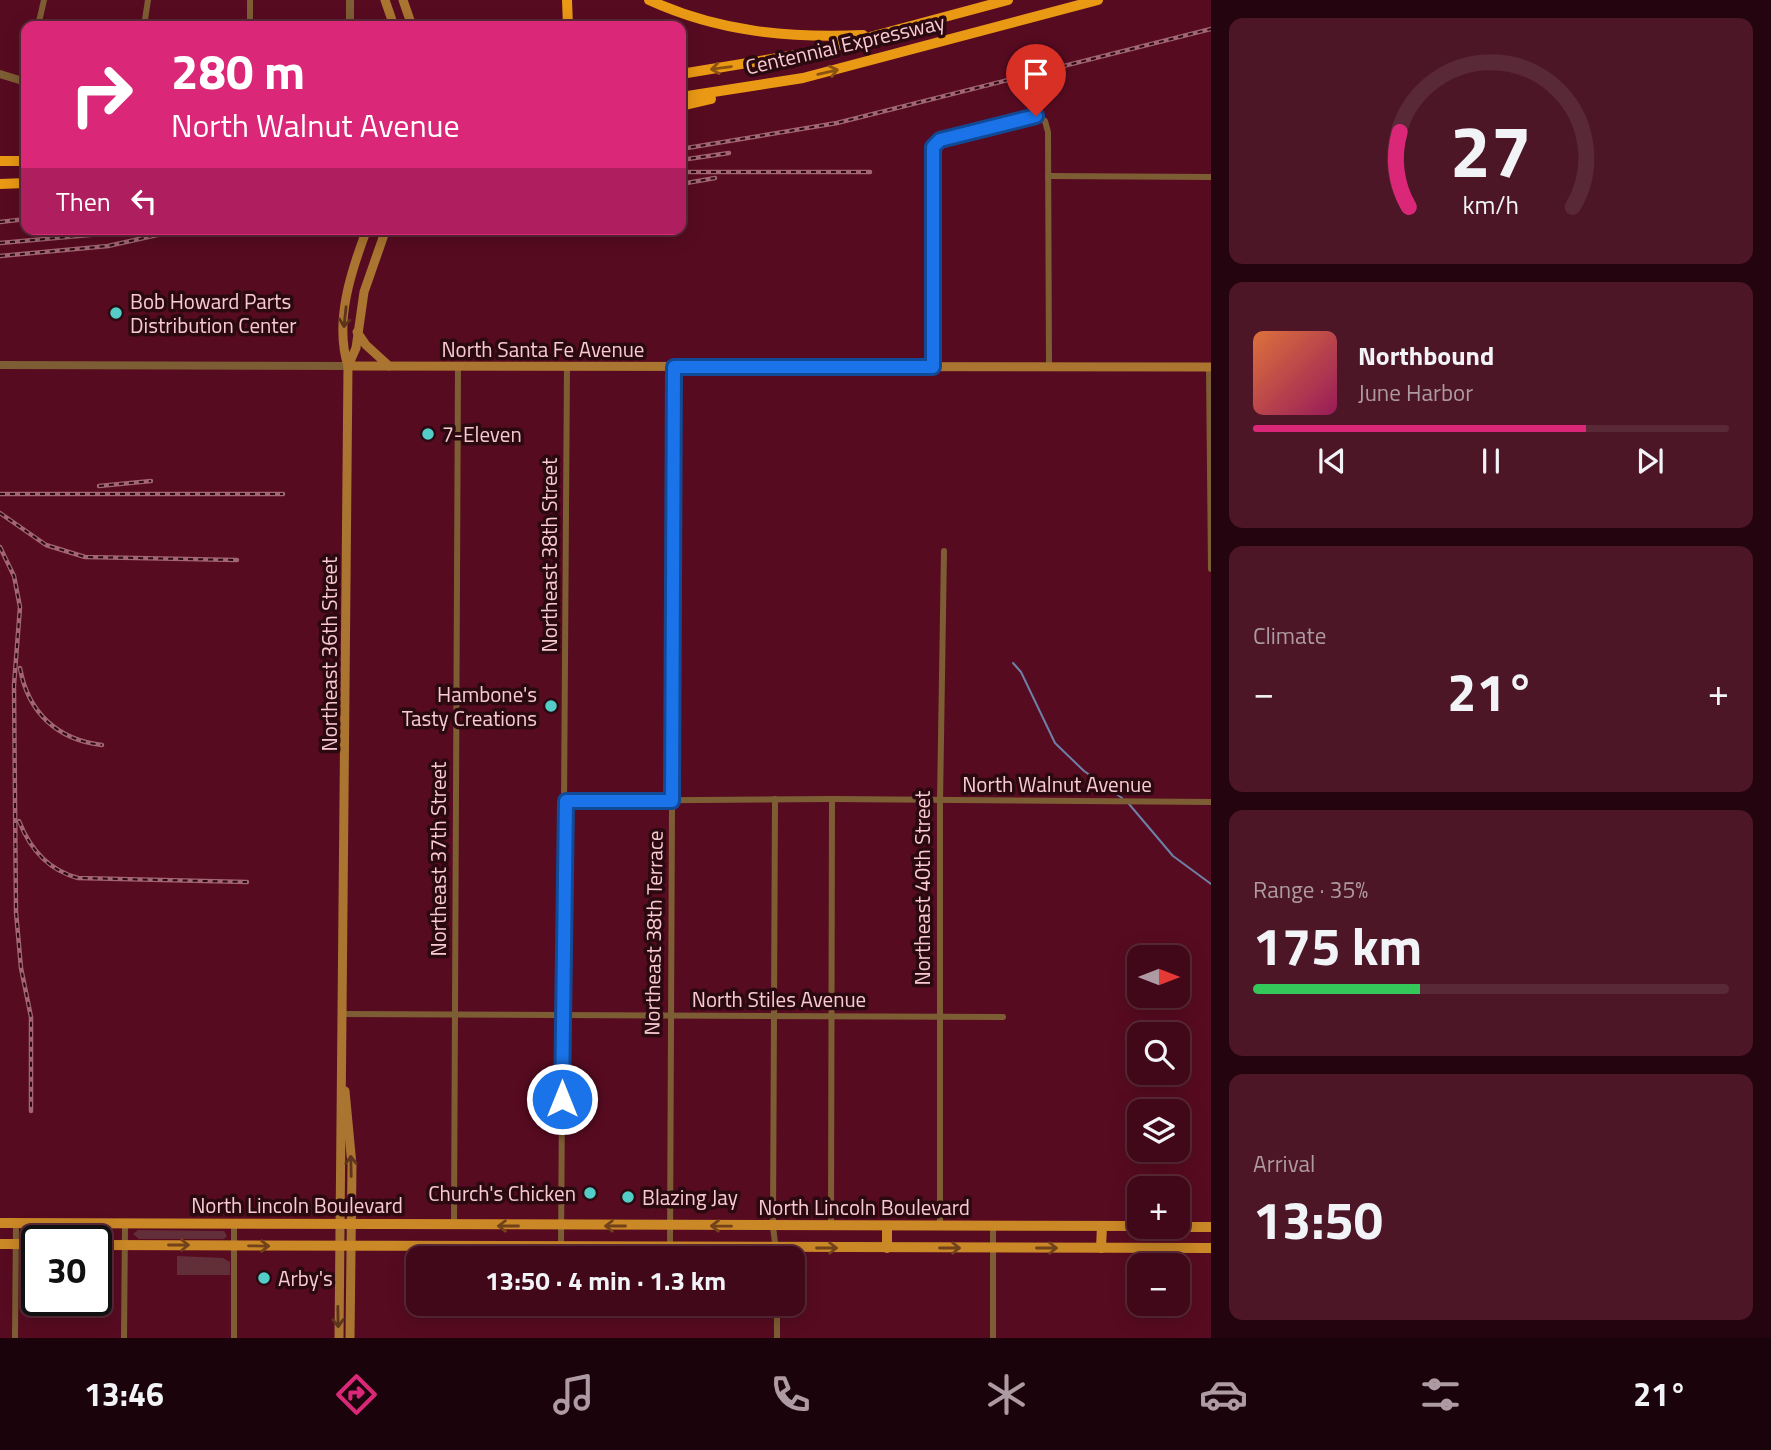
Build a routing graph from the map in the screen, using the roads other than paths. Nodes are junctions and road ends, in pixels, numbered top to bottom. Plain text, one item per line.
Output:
1 (44, 0) edge
2 (148, 0) edge
3 (250, 0) edge
4 (350, 0) edge
5 (385, 0) edge
6 (404, 0) edge
7 (567, 0) edge
8 (649, 0) edge
9 (1008, 0) edge
10 (1098, 0) edge
11 (39, 21) edge
12 (145, 21) edge
13 (250, 21) edge
14 (350, 21) edge
15 (392, 21) edge
16 (410, 21) edge
17 (568, 21) edge
18 (884, 34) junction
19 (686, 73) edge
20 (0, 74) edge
21 (21, 78) edge
22 (761, 85) junction
23 (686, 96) edge
24 (686, 105) edge
25 (21, 160) edge
26 (0, 161) edge
27 (1048, 176) junction
28 (1211, 177) edge
29 (21, 183) edge
30 (0, 184) edge
31 (365, 235) edge
32 (384, 235) edge
33 (356, 331) junction
34 (0, 365) edge
35 (348, 366) junction
36 (389, 366) junction
37 (458, 366) junction
38 (567, 366) junction
39 (674, 367) junction
40 (933, 367) junction
41 (1049, 367) junction
42 (1210, 367) edge
43 (944, 551) dead end
44 (1211, 569) edge
45 (775, 799) junction
46 (832, 799) junction
47 (566, 801) junction
48 (672, 801) junction
49 (940, 801) junction
50 (1211, 802) edge
51 (344, 1014) junction
52 (455, 1014) junction
53 (670, 1016) junction
54 (562, 1017) junction
55 (775, 1017) junction
56 (833, 1017) junction
57 (939, 1017) junction
58 (1003, 1017) dead end
59 (344, 1083) junction
60 (0, 1223) edge
61 (16, 1223) junction
62 (125, 1224) junction
63 (234, 1224) junction
64 (339, 1224) junction
65 (351, 1224) junction
66 (454, 1225) junction
67 (561, 1226) junction
68 (670, 1226) junction
69 (831, 1226) junction
70 (887, 1226) junction
71 (940, 1226) junction
72 (993, 1226) junction
73 (1102, 1226) junction
74 (1127, 1226) edge
75 (773, 1227) junction
76 (1190, 1227) edge
77 (1211, 1227) edge
78 (0, 1244) edge
79 (16, 1244) junction
80 (21, 1244) edge
81 (112, 1245) edge
82 (124, 1245) junction
83 (234, 1245) junction
84 (561, 1246) edge
85 (670, 1246) edge
86 (776, 1246) edge
87 (338, 1247) junction
88 (351, 1247) junction
89 (406, 1247) edge
90 (887, 1248) junction
91 (993, 1248) junction
92 (1101, 1248) junction
93 (1211, 1248) edge
94 (805, 1252) edge
95 (777, 1316) edge
96 (15, 1338) edge
97 (124, 1338) edge
98 (234, 1338) edge
99 (339, 1338) edge
100 (350, 1338) edge
101 (777, 1338) edge
102 (993, 1338) edge

1 - 11 street
2 - 12 street
3 - 13 street
4 - 14 street
5 - 15 main road
6 - 16 main road
7 - 17 highway
8 - 18 highway
9 - 18 highway, Centennial Expressway
22 -> 10 highway, Centennial Expressway
18 -> 19 highway, Centennial Expressway
20 - 21 street
22 - 23 highway, Centennial Expressway
22 - 24 highway
25 - 26 highway
27 - 28 street
27 - 40 street
27 - 41 street
29 - 30 highway
31 -> 35 main road, Northeast 36th Street
32 - 33 main road
33 - 35 main road
33 - 36 main road
34 - 35 street, North Santa Fe Avenue
35 - 36 main road, North Santa Fe Avenue
35 - 51 main road, Northeast 36th Street
36 - 37 main road, North Santa Fe Avenue
37 - 38 main road, North Santa Fe Avenue
37 - 52 street, Northeast 37th Street
38 - 39 main road, North Santa Fe Avenue
38 - 47 street, Northeast 38th Street
39 - 40 main road, North Santa Fe Avenue
39 - 48 street, Northeast 38th Terrace
40 - 41 main road, North Santa Fe Avenue
41 - 42 main road, North Santa Fe Avenue
42 - 44 street
43 - 49 street, Northeast 40th Street
45 - 46 street, North Walnut Avenue
45 - 48 street, North Walnut Avenue
45 - 55 street
46 - 49 street, North Walnut Avenue
46 - 56 street
47 - 48 street, North Walnut Avenue
47 - 54 street, Northeast 38th Street
48 - 53 street, Northeast 38th Terrace
49 - 50 street, North Walnut Avenue
49 - 57 street, Northeast 40th Street
51 - 52 street, North Stiles Avenue
51 - 59 main road, Northeast 36th Street
52 - 54 street, North Stiles Avenue
52 - 66 street, Northeast 37th Street
53 - 54 street, North Stiles Avenue
53 - 55 street, North Stiles Avenue
53 - 68 street, Northeast 38th Terrace
54 - 67 street, Northeast 38th Street
55 - 56 street, North Stiles Avenue
55 - 75 street
56 - 57 street, North Stiles Avenue
56 - 69 street
57 - 58 street, North Stiles Avenue
57 - 71 street, Northeast 40th Street
59 - 64 main road, Northeast 36th Street
65 -> 59 main road, Northeast 36th Street
60 - 61 main road, North Lincoln Boulevard
61 - 62 main road, North Lincoln Boulevard
61 - 79 street
62 - 63 main road, North Lincoln Boulevard
62 - 82 street
63 - 64 main road, North Lincoln Boulevard
63 - 83 street
64 - 65 main road, North Lincoln Boulevard
64 - 87 main road, Northeast 36th Street
65 - 66 main road, North Lincoln Boulevard
65 - 88 main road, Northeast 36th Street
67 -> 66 main road, North Lincoln Boulevard
68 -> 67 main road, North Lincoln Boulevard
67 - 84 street, Northeast 38th Street
75 -> 68 main road, North Lincoln Boulevard
68 - 85 street, Northeast 38th Terrace
69 - 70 main road, North Lincoln Boulevard
69 - 75 main road, North Lincoln Boulevard
70 - 71 main road, North Lincoln Boulevard
70 - 90 main road
71 - 72 main road, North Lincoln Boulevard
72 - 73 main road, North Lincoln Boulevard
72 - 91 street
73 - 74 main road, North Lincoln Boulevard
73 - 92 main road
75 - 86 street
76 - 77 main road
78 - 79 main road
79 - 80 main road
79 - 96 street
81 - 82 main road, North Lincoln Boulevard
82 -> 83 main road, North Lincoln Boulevard
82 - 97 street
83 -> 87 main road, North Lincoln Boulevard
83 - 98 street
87 - 88 main road, North Lincoln Boulevard
87 -> 99 main road, Northeast 36th Street
88 - 89 main road, North Lincoln Boulevard
88 - 100 main road, Northeast 36th Street
90 -> 91 main road, North Lincoln Boulevard
94 -> 90 main road, North Lincoln Boulevard
91 -> 92 main road, North Lincoln Boulevard
91 - 102 street
92 - 93 main road, North Lincoln Boulevard
95 - 101 street

